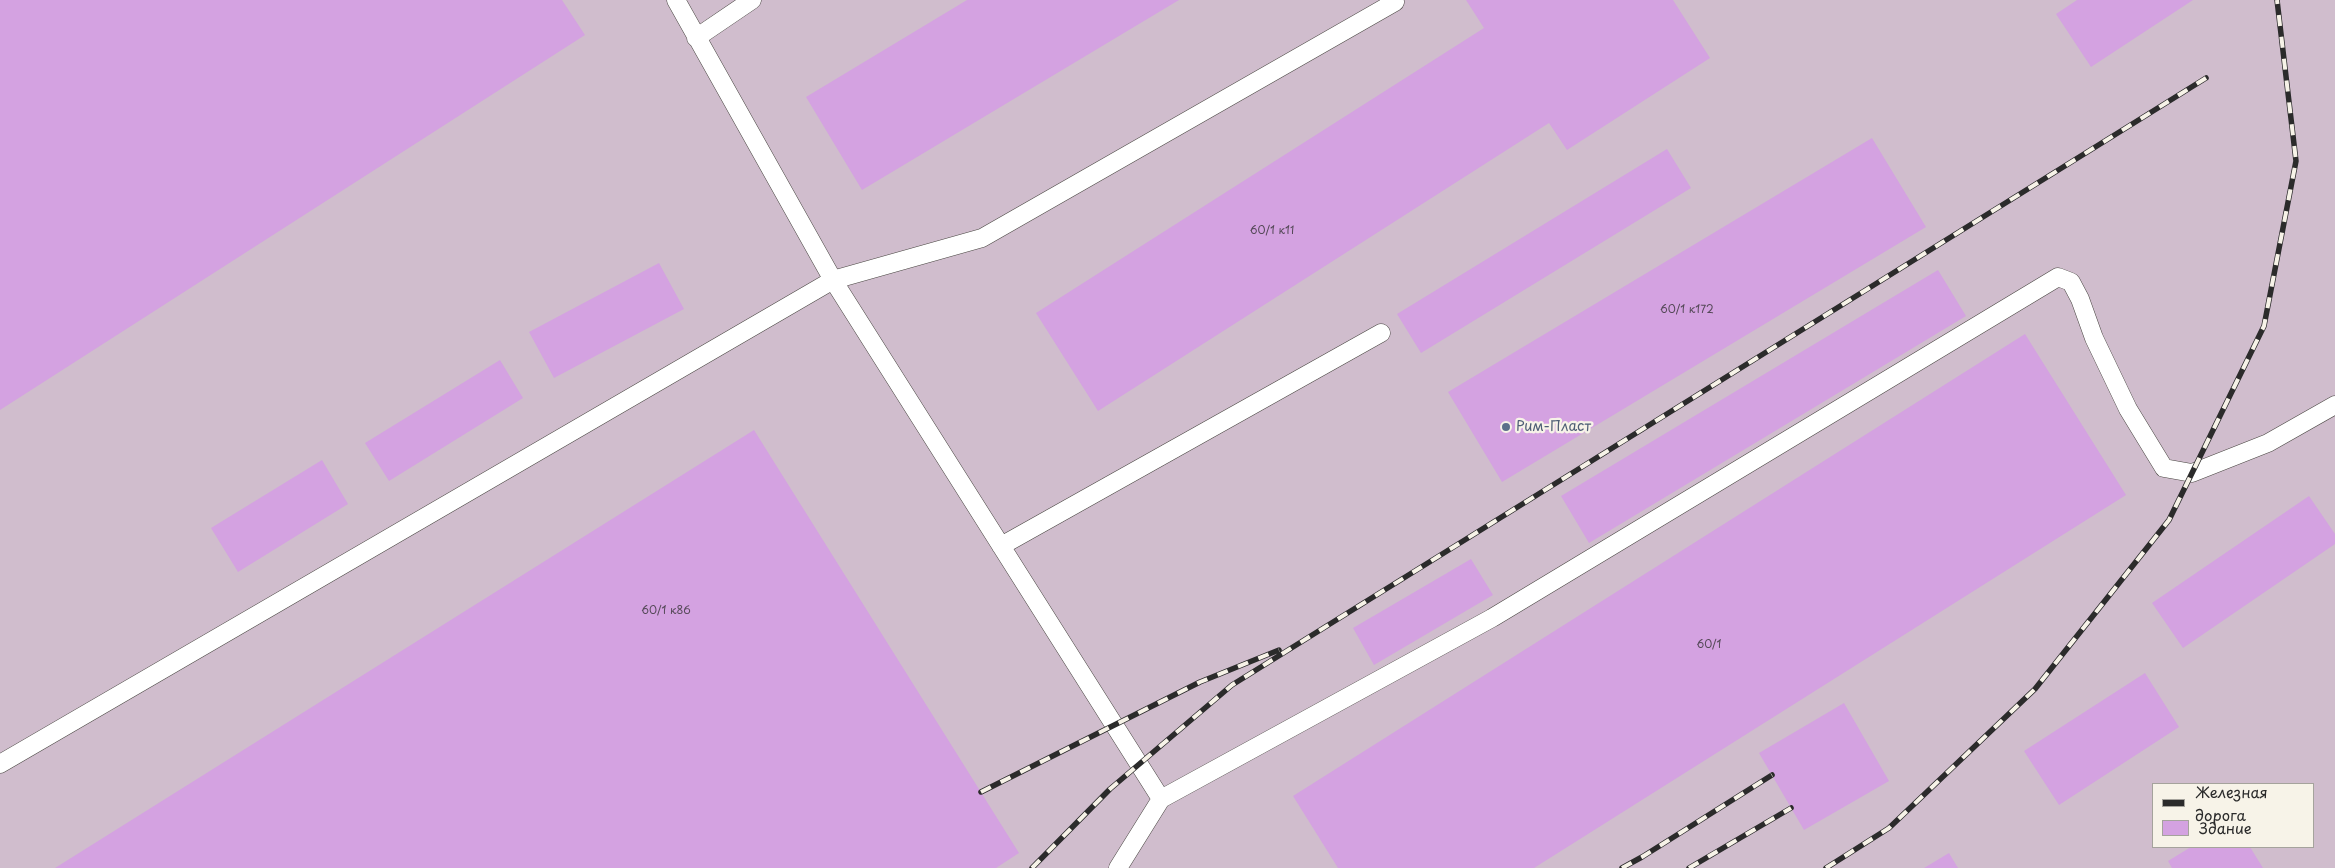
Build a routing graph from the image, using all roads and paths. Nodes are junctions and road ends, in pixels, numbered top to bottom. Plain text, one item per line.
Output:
1 (676, 0) edge
2 (752, 0) edge
3 (1395, 2) dead end
4 (696, 38) junction
5 (833, 280) junction
6 (1381, 333) dead end
7 (2335, 405) edge
8 (1001, 546) junction
9 (0, 764) edge
10 (1161, 799) junction
11 (1118, 868) edge

1 - 4 lane
2 - 4 lane
3 - 5 lane
4 - 5 lane
5 - 8 lane
5 - 9 lane
6 - 8 lane
7 - 10 lane
8 - 10 lane
10 - 11 lane

